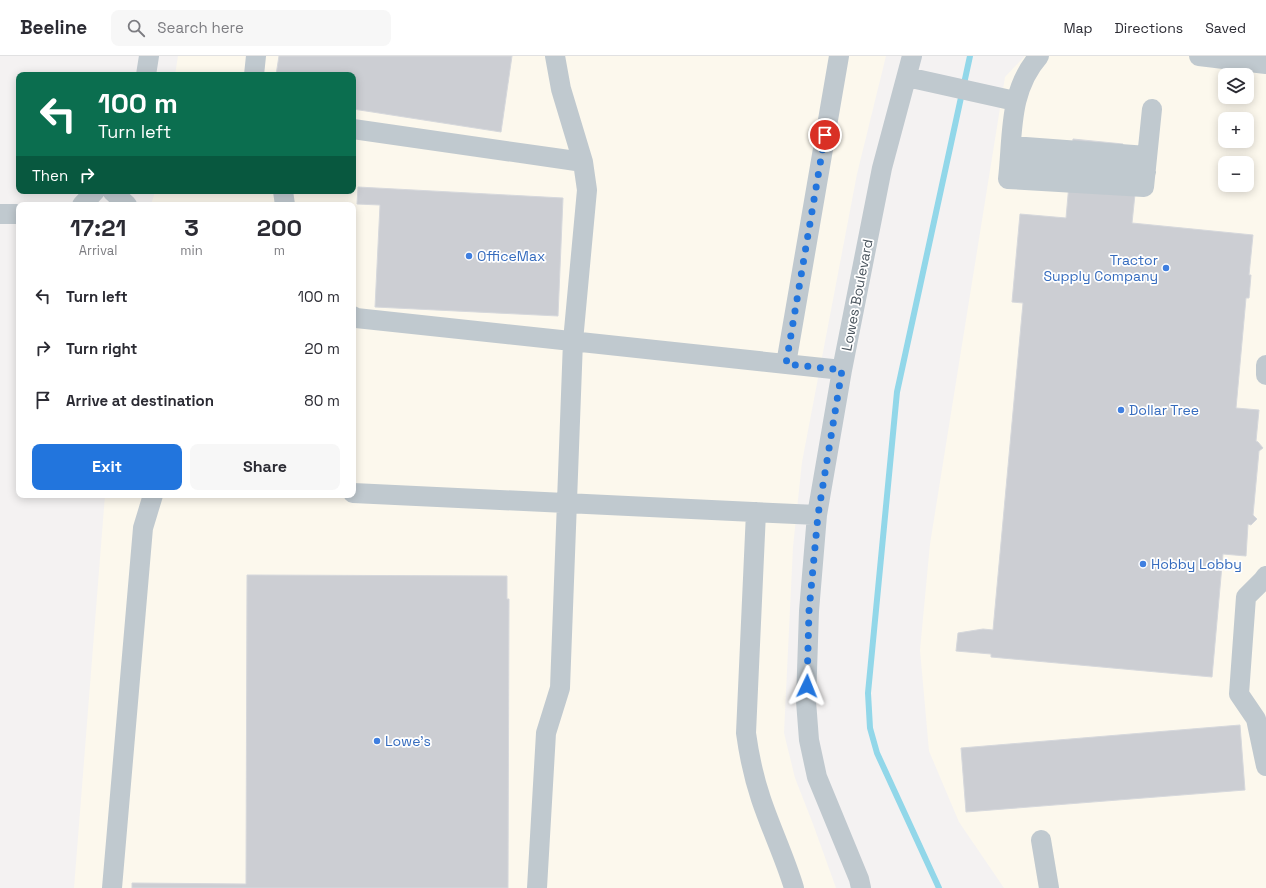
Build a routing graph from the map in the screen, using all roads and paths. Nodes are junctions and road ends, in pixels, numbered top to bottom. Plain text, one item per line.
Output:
1 (149, 56) edge
2 (256, 56) edge
3 (555, 56) edge
4 (838, 56) edge
5 (912, 56) edge
6 (1039, 56) edge
7 (1199, 56) edge
8 (1266, 64) edge
9 (146, 72) edge
10 (254, 72) edge
11 (906, 77) junction
12 (1006, 99) junction
13 (1152, 109) dead end
14 (356, 129) edge
15 (1010, 155) junction
16 (582, 162) junction
17 (1146, 164) junction
18 (92, 194) edge
19 (115, 194) edge
20 (85, 202) edge
21 (124, 202) edge
22 (0, 214) edge
23 (16, 214) edge
24 (356, 318) edge
25 (573, 341) junction
26 (786, 364) junction
27 (1266, 365) edge
28 (842, 370) junction
29 (1266, 375) edge
30 (356, 493) edge
31 (152, 498) edge
32 (567, 503) junction
33 (756, 512) junction
34 (818, 515) junction
35 (1266, 576) edge
36 (1261, 719) edge
37 (1266, 766) edge
38 (1041, 840) dead end
39 (112, 888) edge
40 (537, 888) edge
41 (794, 888) edge
42 (861, 888) edge
43 (1049, 888) edge

1 - 9 street
2 - 10 street
3 - 16 street
4 - 26 street
5 - 11 street, Lowes Boulevard
6 - 12 street
7 - 8 street
11 - 12 street
11 - 28 street, Lowes Boulevard
12 - 15 street
13 - 17 street
14 - 16 street
15 - 17 street
15 - 17 street
16 - 25 street
18 - 20 street
19 - 21 street
22 - 23 street
24 - 25 street
25 - 26 street
25 - 32 street
26 - 28 street
27 - 29 street
28 - 34 street, Lowes Boulevard
30 - 32 street
31 - 39 street
32 - 33 street
32 - 40 street
33 - 34 street
33 - 41 street
34 - 42 street, Lowes Boulevard
35 - 36 street
36 - 37 street
38 - 43 street

